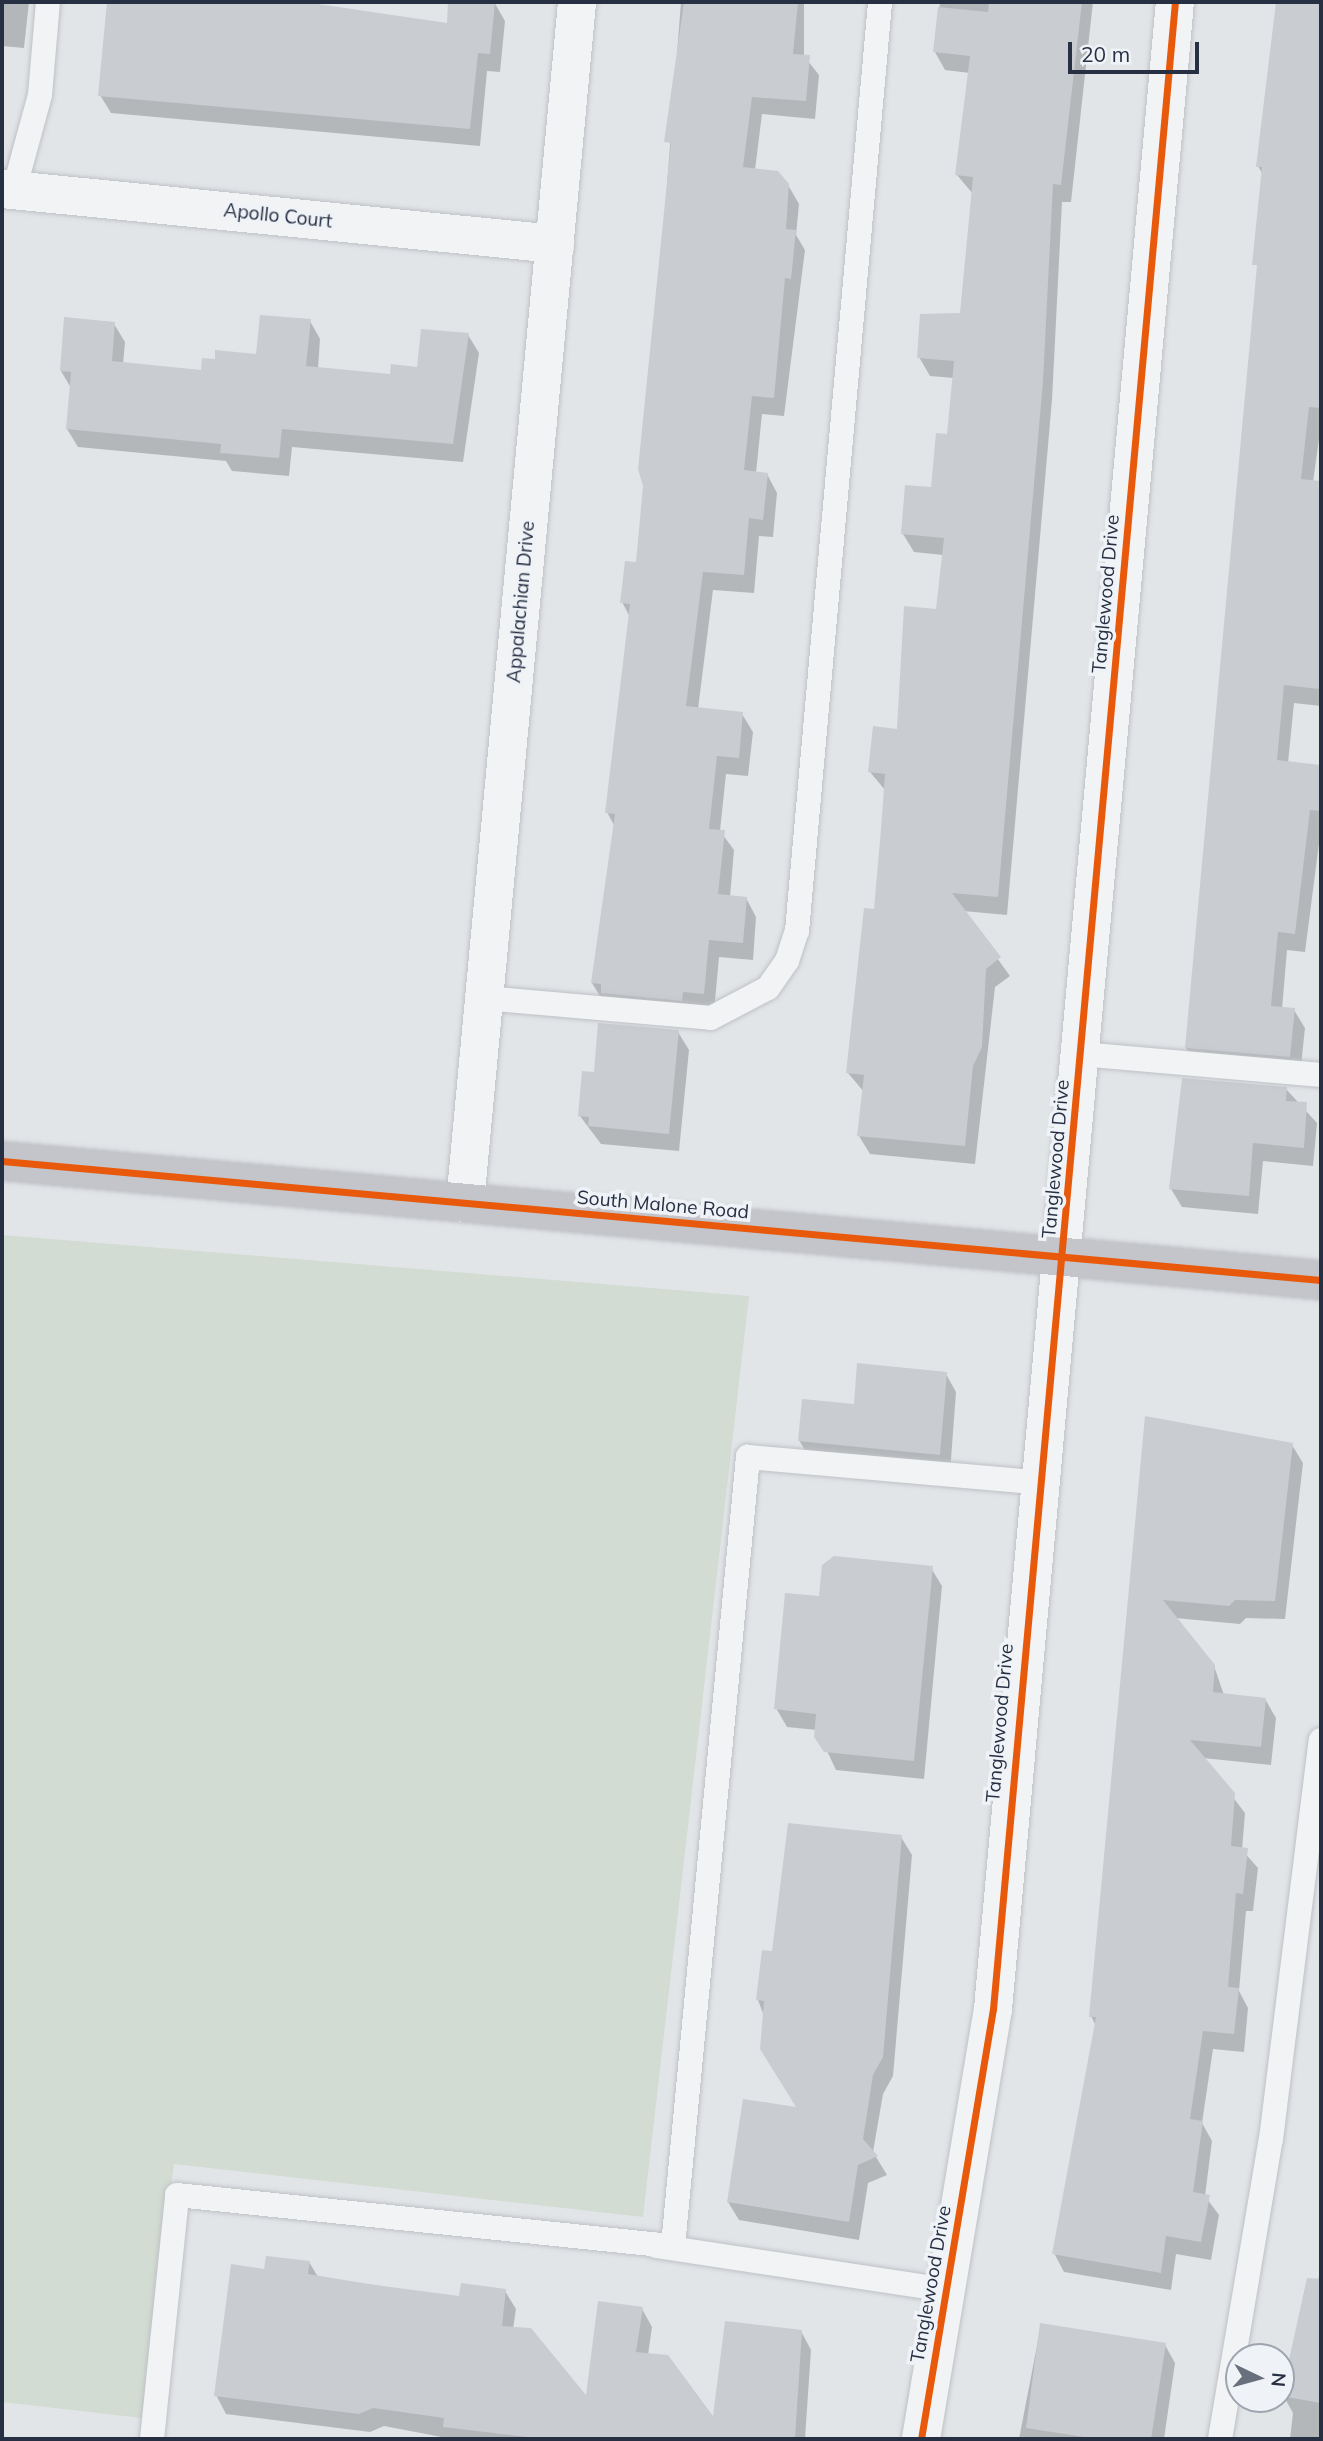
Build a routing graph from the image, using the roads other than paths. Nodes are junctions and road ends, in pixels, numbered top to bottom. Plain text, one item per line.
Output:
1 (48, 2) edge
2 (578, 2) edge
3 (880, 2) edge
4 (1175, 2) edge
5 (8, 189) edge
6 (555, 244) junction
7 (484, 998) junction
8 (1082, 1054) junction
9 (1321, 1075) edge
10 (2, 1161) edge
11 (465, 1203) junction
12 (1063, 1256) junction
13 (1321, 1280) edge
14 (1036, 1482) junction
15 (1321, 1740) edge
16 (644, 2244) junction
17 (946, 2290) junction
18 (152, 2439) edge
19 (921, 2439) edge
20 (1220, 2439) edge

1 - 5 lane
2 - 6 street, Appalachian Drive
3 - 7 lane
4 - 8 street, Tanglewood Drive
5 - 6 street, Apollo Court
6 - 7 street, Appalachian Drive
7 - 11 street, Appalachian Drive
8 - 9 lane
8 - 12 street, Tanglewood Drive
10 - 11 street, South Malone Road
11 - 12 street, South Malone Road
12 - 13 street, South Malone Road
12 - 14 street, Tanglewood Drive
14 - 16 lane
14 - 17 street, Tanglewood Drive
15 - 20 lane
16 - 17 lane
16 - 18 lane
17 - 19 street, Tanglewood Drive

